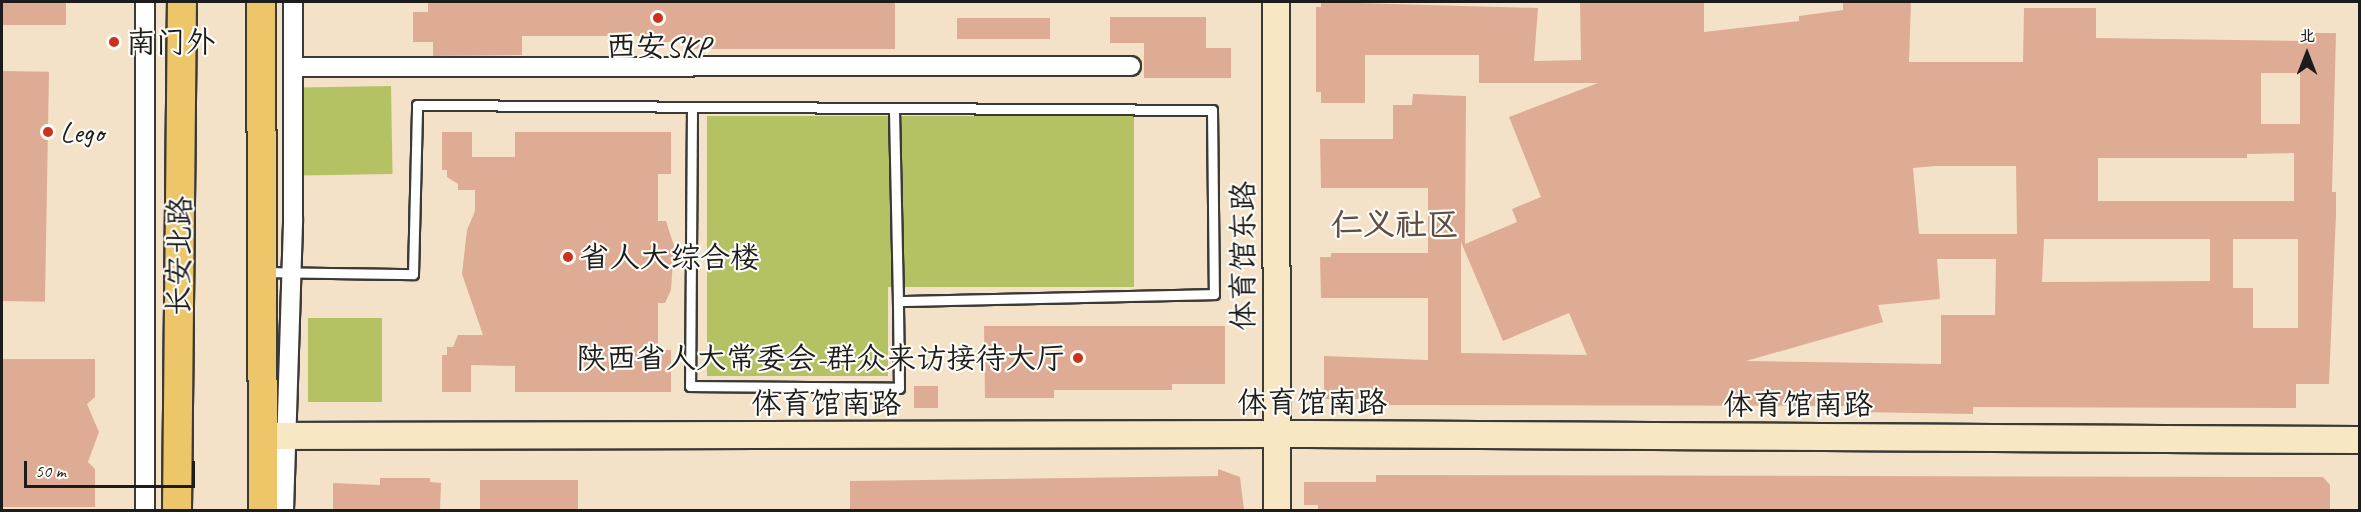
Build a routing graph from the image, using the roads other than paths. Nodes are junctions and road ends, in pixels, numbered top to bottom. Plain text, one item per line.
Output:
1 (145, 2) edge
2 (182, 2) edge
3 (261, 2) edge
4 (293, 2) edge
5 (1276, 2) edge
6 (1131, 66) dead end
7 (293, 67) junction
8 (692, 109) junction
9 (894, 109) junction
10 (278, 272) junction
11 (898, 301) junction
12 (274, 435) junction
13 (1276, 435) junction
14 (2360, 440) edge
15 (145, 510) edge
16 (177, 510) edge
17 (263, 510) edge
18 (284, 510) edge
19 (1277, 510) edge

1 - 15 street
2 - 16 main road, 长安北路
3 - 10 main road
4 - 7 street
5 - 13 street, 体育馆东路
6 - 7 street
7 - 10 street
8 - 9 lane
8 - 10 lane
8 - 11 lane
9 - 11 lane
9 - 11 lane
10 - 12 main road
12 - 13 street, 体育馆南路
12 - 17 main road
12 - 18 street
13 - 14 street, 体育馆南路
13 - 19 street, 体育馆东路

